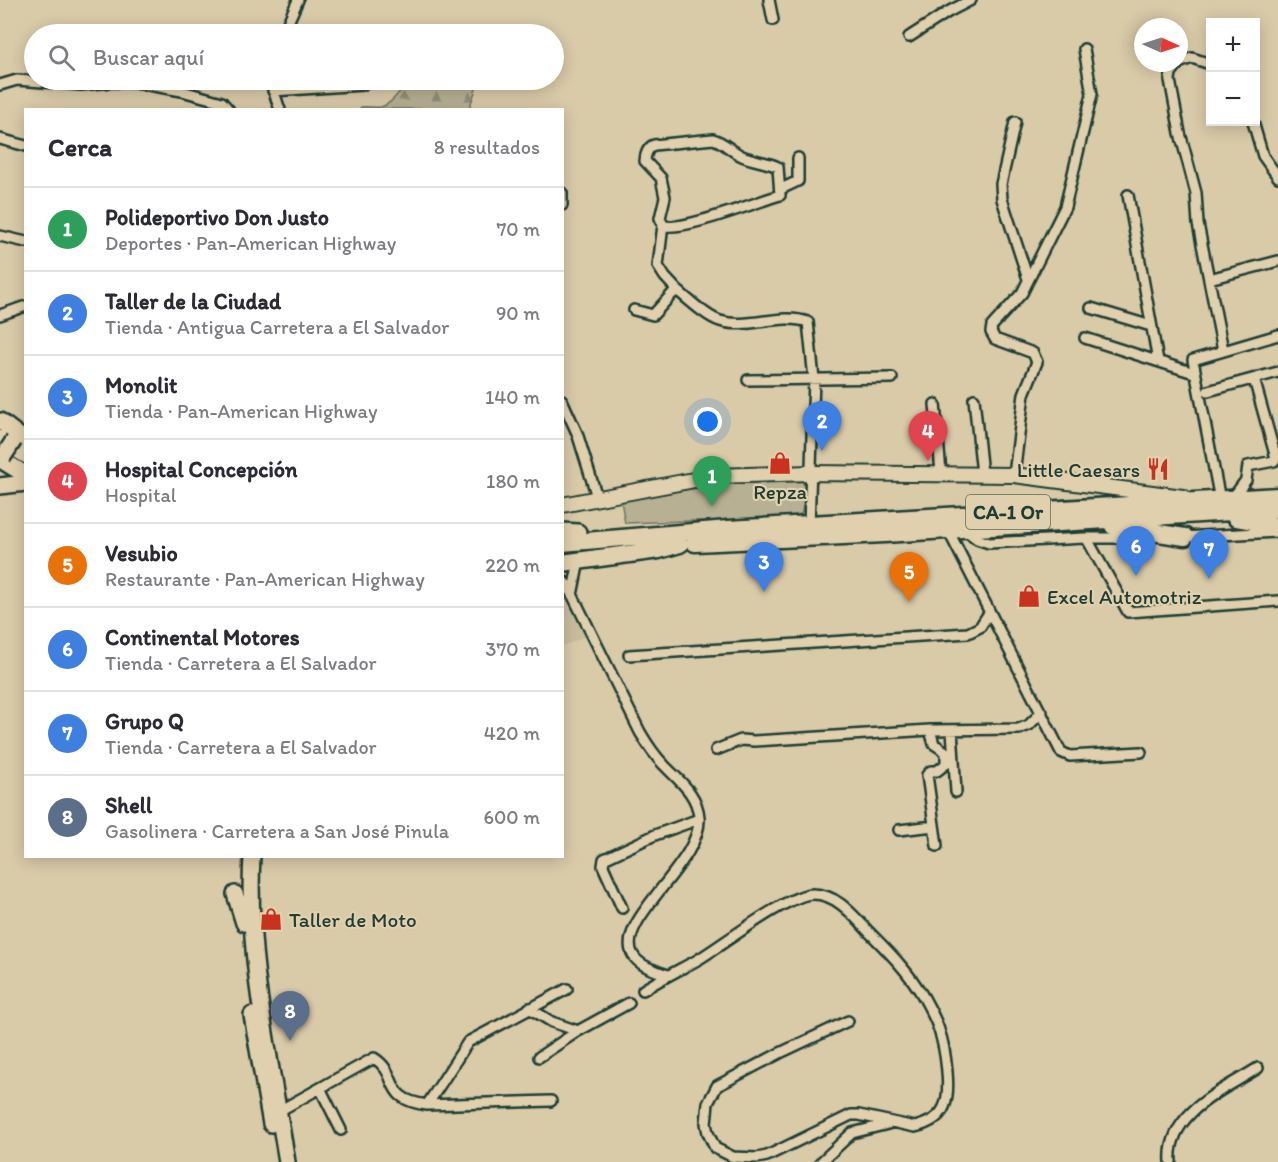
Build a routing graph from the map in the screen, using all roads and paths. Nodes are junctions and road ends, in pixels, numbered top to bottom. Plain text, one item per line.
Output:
1 (298, 0) edge
2 (769, 0) edge
3 (971, 0) edge
4 (773, 20) dead end
5 (287, 24) edge
6 (909, 37) dead end
7 (1084, 49) dead end
8 (1188, 60) edge
9 (1206, 63) edge
10 (1172, 72) edge
11 (24, 81) edge
12 (0, 85) edge
13 (176, 90) edge
14 (288, 90) edge
15 (273, 91) joint
16 (228, 108) edge
17 (279, 108) edge
18 (1015, 122) dead end
19 (1254, 126) edge
20 (0, 139) edge
21 (24, 145) edge
22 (798, 158) dead end
23 (1278, 177) edge
24 (781, 189) junction
25 (1128, 195) dead end
26 (663, 225) junction
27 (0, 236) edge
28 (24, 242) edge
29 (1278, 261) edge
30 (1028, 279) junction
31 (1209, 279) junction
32 (678, 291) junction
33 (24, 307) edge
34 (1091, 308) dead end
35 (634, 310) dead end
36 (0, 315) edge
37 (1151, 326) junction
38 (1278, 335) edge
39 (1085, 338) dead end
40 (1223, 350) junction
41 (1158, 361) junction
42 (1278, 372) edge
43 (1194, 373) junction
44 (892, 378) dead end
45 (1254, 379) junction
46 (748, 380) dead end
47 (814, 380) junction
48 (1208, 391) dead end
49 (974, 399) dead end
50 (564, 404) edge
51 (935, 404) dead end
52 (0, 421) edge
53 (14, 439) edge
54 (24, 452) edge
55 (1, 458) edge
56 (24, 465) edge
57 (810, 473) junction
58 (941, 473) junction
59 (24, 474) edge
60 (982, 474) junction
61 (1014, 475) junction
62 (1246, 480) junction
63 (24, 483) edge
64 (0, 486) edge
65 (1270, 496) edge
66 (597, 497) junction
67 (1142, 498) junction
68 (1218, 503) junction
69 (564, 505) edge
70 (1278, 509) edge
71 (809, 525) junction
72 (950, 526) junction
73 (1278, 526) edge
74 (1086, 530) junction
75 (568, 532) edge
76 (1278, 532) edge
77 (717, 534) junction
78 (1185, 537) joint
79 (564, 543) edge
80 (680, 544) junction
81 (564, 553) edge
82 (571, 562) edge
83 (564, 583) edge
84 (572, 595) junction
85 (1278, 601) edge
86 (989, 613) junction
87 (629, 655) dead end
88 (1042, 712) junction
89 (930, 730) junction
90 (952, 730) junction
91 (716, 750) dead end
92 (1141, 752) dead end
93 (956, 792) dead end
94 (699, 819) junction
95 (934, 826) junction
96 (899, 830) dead end
97 (937, 846) dead end
98 (244, 858) edge
99 (252, 858) edge
100 (235, 894) dead end
101 (622, 908) dead end
102 (243, 923) junction
103 (668, 975) junction
104 (567, 989) dead end
105 (643, 990) dead end
106 (629, 1003) dead end
107 (529, 1008) junction
108 (848, 1021) dead end
109 (578, 1031) junction
110 (539, 1057) dead end
111 (1258, 1068) dead end
112 (320, 1088) junction
113 (551, 1101) dead end
114 (427, 1105) junction
115 (279, 1111) junction
116 (896, 1123) junction
117 (341, 1130) dead end
118 (278, 1162) edge
119 (287, 1162) edge
120 (821, 1162) edge
121 (1171, 1162) edge

1 - 5 street
2 - 4 street
3 - 6 street
7 - 30 street
8 - 9 street
10 - 31 street
11 - 12 street
13 - 16 street
14 - 15 street
15 - 17 street
18 - 30 street
19 - 23 street
20 - 21 street
22 - 24 street
24 - 26 street
24 - 26 street
25 - 37 street
26 - 32 street
27 - 28 street
29 - 31 street
30 - 61 street
31 - 40 street
32 - 35 street
32 - 47 street
33 - 36 street
34 - 37 street
37 - 41 street
38 - 40 street
39 - 41 street
40 - 43 street
41 - 43 street
42 - 45 street
43 - 68 street
44 - 47 street
45 - 48 street
45 - 62 street
46 - 47 street
47 - 57 street
49 - 60 street
50 - 66 street
51 - 58 street
52 - 53 main road
53 - 54 highway
53 - 55 main road, bridge
55 - 56 highway
55 - 59 highway
57 - 58 street
57 - 66 street
57 - 71 street
58 - 60 street
60 - 61 street
61 - 67 street
62 - 65 street
62 - 68 street
63 - 64 main road
65 - 68 highway, CA-1 Or
66 - 69 street
67 - 68 highway, CA-1 Or
67 - 72 highway, CA-1 Or
68 - 70 highway, CA-1 Or
68 - 73 highway
68 - 74 highway, CA-1 Or
71 - 72 highway, CA-1 Or
71 - 77 highway, CA-1 Or
72 - 74 highway, CA-1 Or
72 - 77 highway, CA-1 Or
72 - 86 street
74 - 78 highway
74 - 85 street
75 - 77 highway
76 - 78 street
77 - 79 highway, CA-1 Or
77 - 80 highway, CA-1 Or
80 - 81 highway, CA-1 Or
80 - 82 highway
82 - 84 street
83 - 84 street
84 - 94 street
86 - 87 street
86 - 88 street
88 - 90 street
88 - 92 street
89 - 90 street
89 - 91 street
89 - 95 street
90 - 93 street
94 - 101 street
94 - 103 street
95 - 96 street
95 - 97 street
98 - 102 main road
99 - 115 main road
100 - 102 main road
102 - 118 main road
103 - 105 street
103 - 116 street
104 - 107 street
106 - 109 street
107 - 109 street
107 - 114 street
108 - 116 street
109 - 110 street
111 - 121 street
112 - 114 street
112 - 115 street
112 - 117 street
113 - 114 street
115 - 119 main road
116 - 120 street

